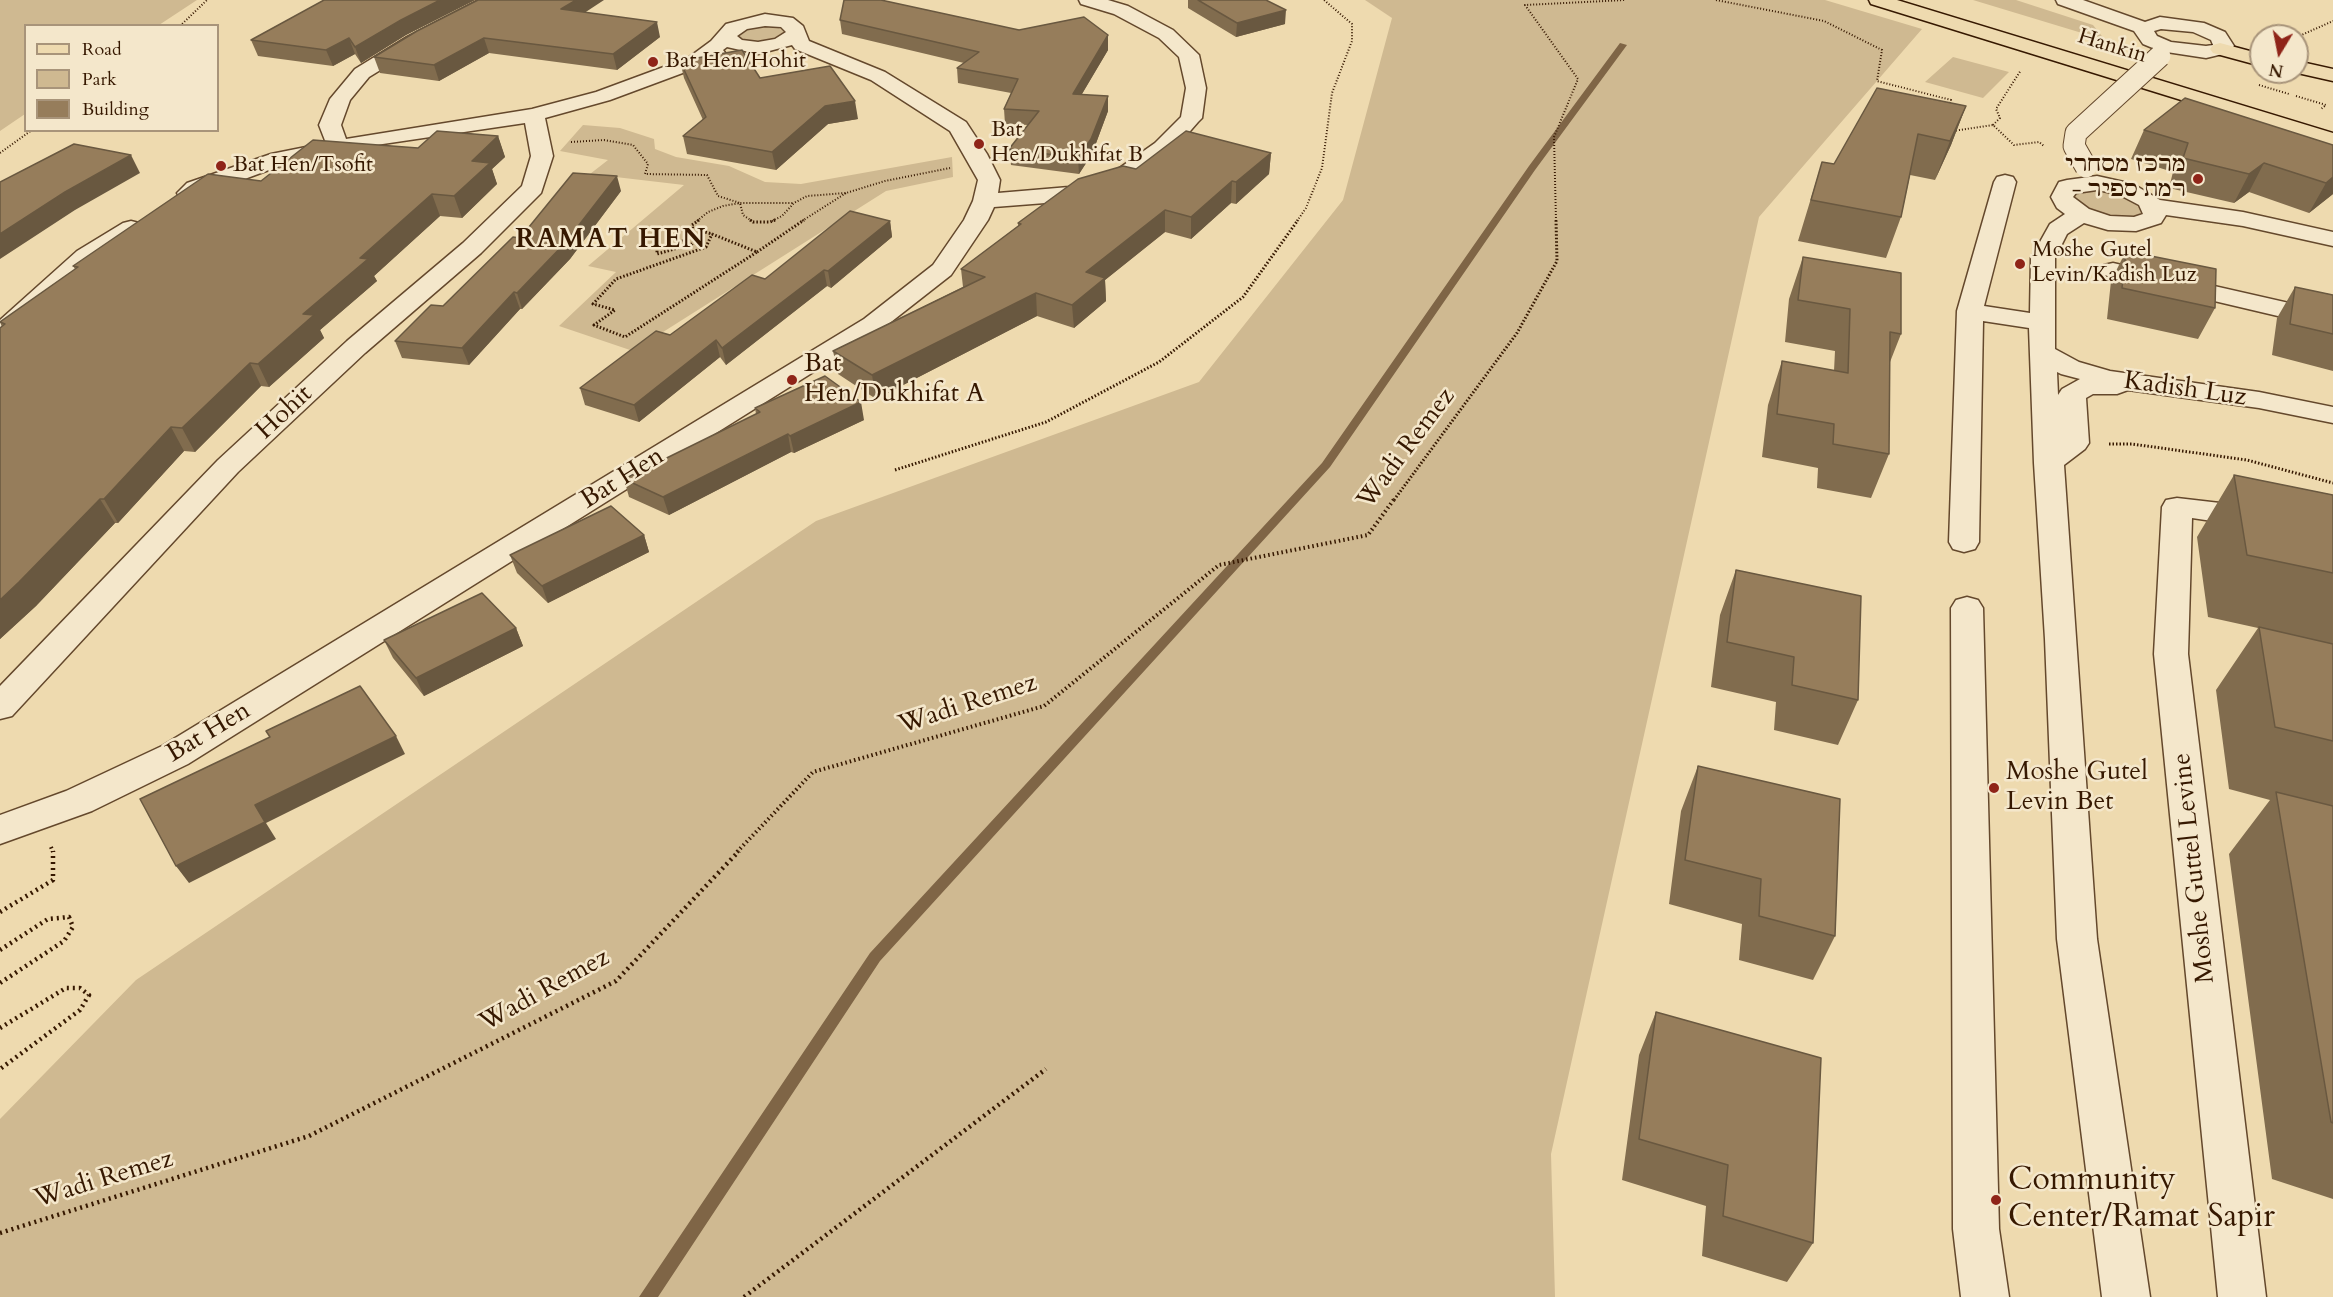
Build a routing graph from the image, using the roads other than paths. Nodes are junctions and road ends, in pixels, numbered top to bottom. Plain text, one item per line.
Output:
1 (493, 0) edge
2 (1088, 0) edge
3 (1878, 0) edge
4 (1926, 0) edge
5 (2065, 0) edge
6 (794, 22) junction
7 (2145, 28) junction
8 (726, 37) junction
9 (746, 47) junction
10 (2220, 49) junction
11 (2163, 52) junction
12 (2249, 57) edge
13 (696, 60) junction
14 (2309, 70) edge
15 (2333, 75) edge
16 (2281, 104) dead end
17 (534, 115) junction
18 (2333, 140) edge
19 (339, 147) junction
20 (2092, 175) junction
21 (2005, 182) dead end
22 (985, 201) junction
23 (2153, 206) junction
24 (2081, 214) junction
25 (2333, 239) edge
26 (2113, 270) dead end
27 (1970, 311) junction
28 (2333, 321) edge
29 (0, 334) edge
30 (2041, 337) junction
31 (2157, 386) junction
32 (2333, 415) edge
33 (2062, 453) junction
34 (2246, 516) edge
35 (1964, 542) dead end
36 (1967, 608) dead end
37 (0, 707) edge
38 (0, 830) edge
39 (1985, 1297) edge
40 (2126, 1297) edge
41 (2242, 1297) edge

1 - 19 street
2 - 22 street
3 - 18 main road, Hankin
4 - 16 main road, Hankin
5 - 7 street
6 - 8 street
6 - 9 street, Bat Hen
6 - 22 street, Bat Hen
7 - 10 street
7 - 11 street
8 - 9 street
8 - 13 street
9 - 13 street
10 - 11 street
10 - 12 main road
11 - 20 street, bridge
13 - 17 street
14 - 15 main road
17 - 19 street
17 - 37 street, Hohit
19 - 29 street
20 - 23 street
20 - 24 street
21 - 27 street
22 - 38 street, Bat Hen
23 - 24 street
23 - 25 street
24 - 30 street
26 - 28 street
27 - 30 street
27 - 35 street
30 - 31 street, Kadish Luz
30 - 33 street
31 - 32 street, Kadish Luz
31 - 33 street
33 - 40 street
34 - 41 street, Moshe Guttel Levine
36 - 39 street

